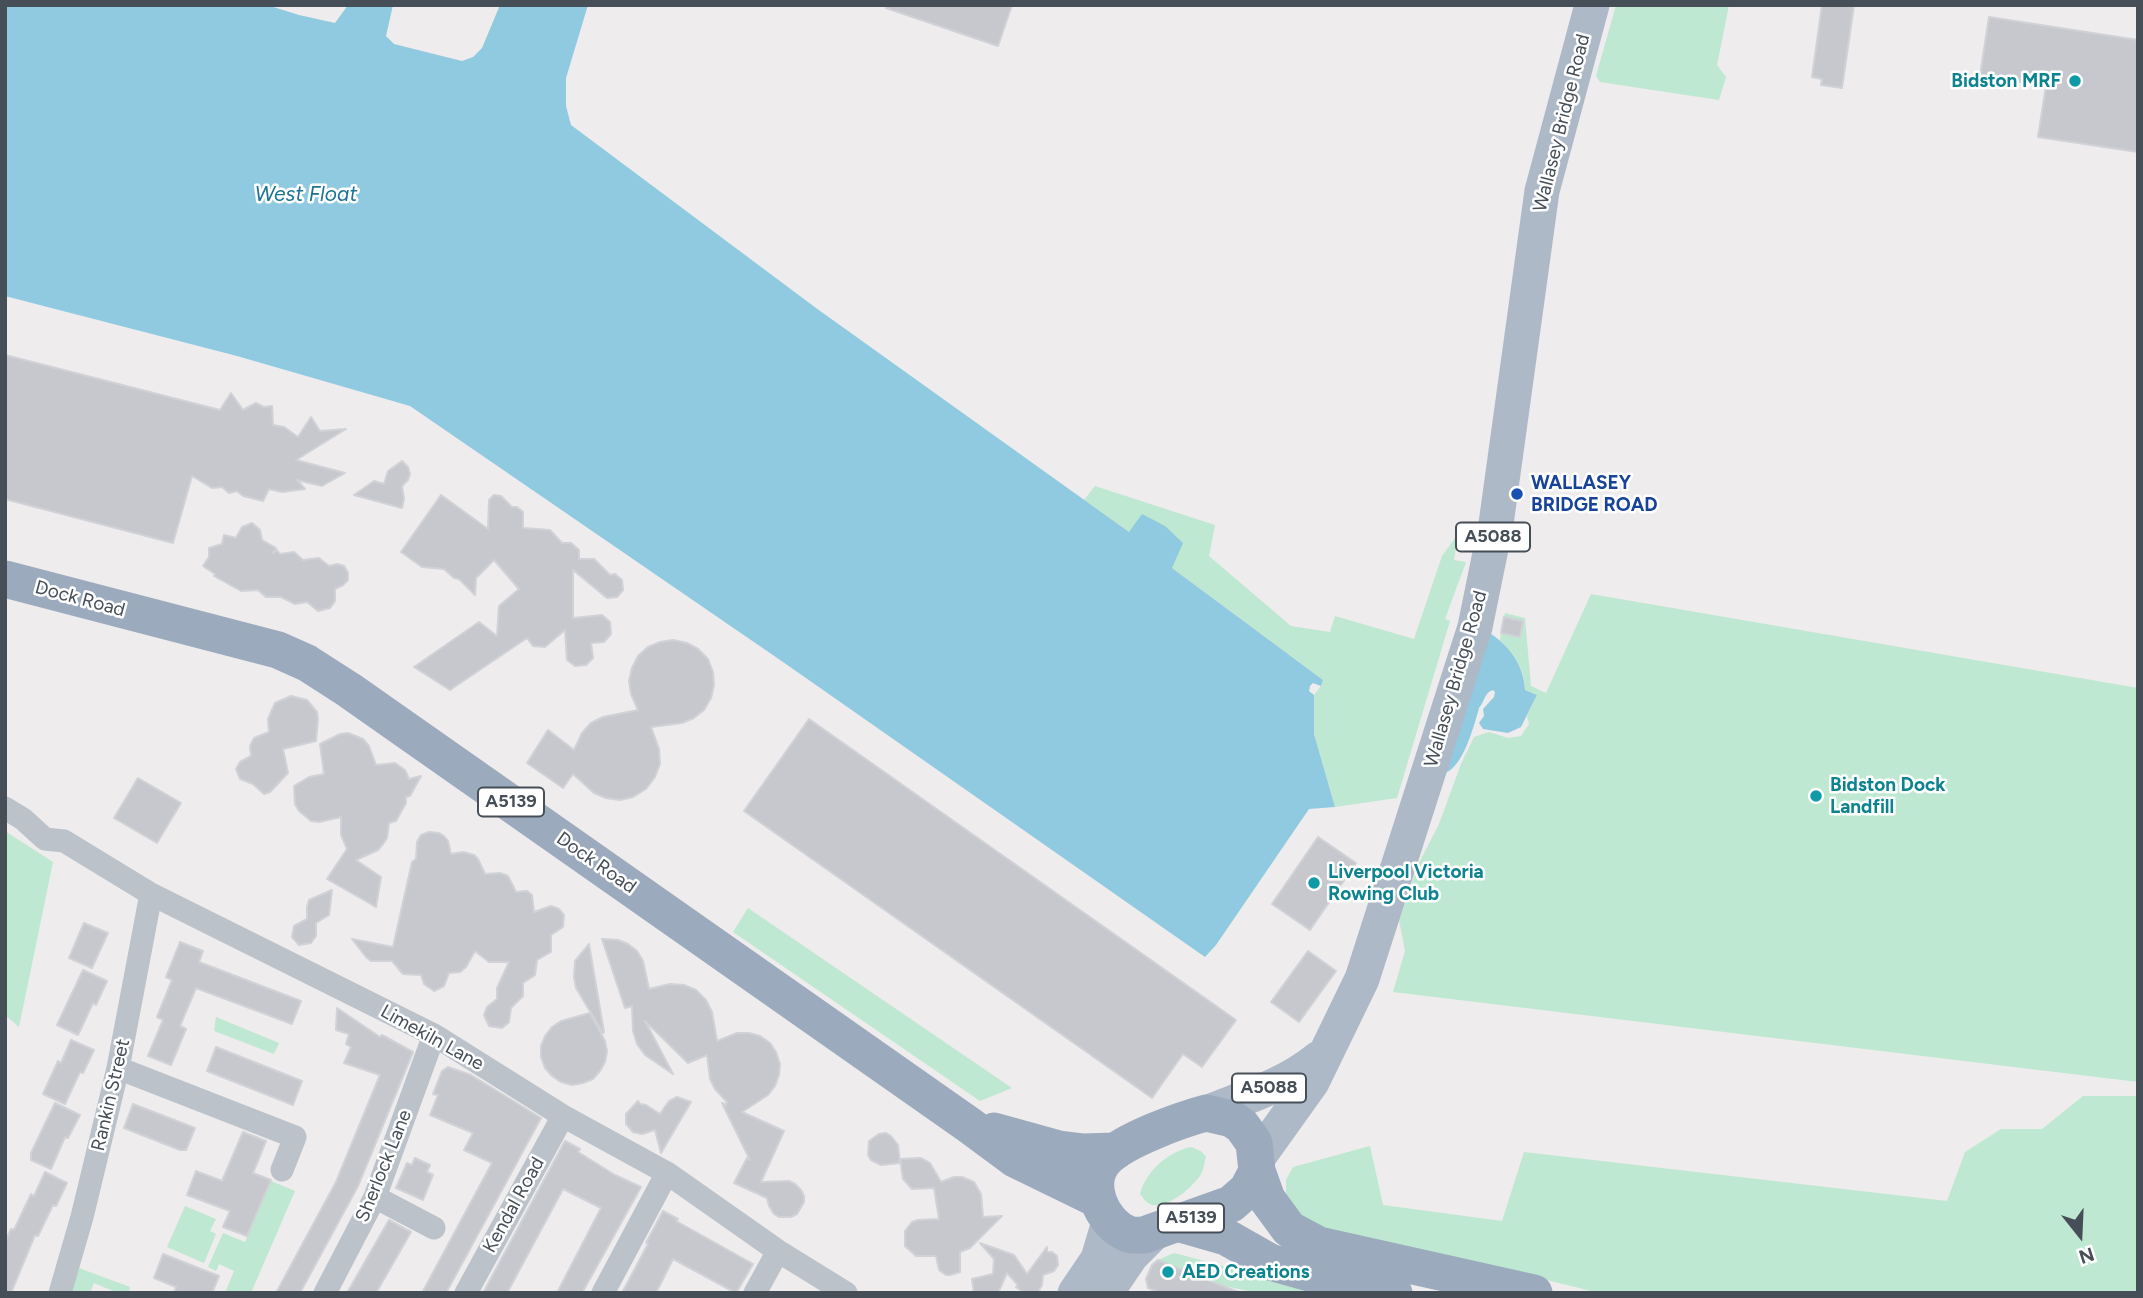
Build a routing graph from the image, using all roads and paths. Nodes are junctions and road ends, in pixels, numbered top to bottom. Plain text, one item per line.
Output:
1 (1592, 5) edge
2 (5, 579) edge
3 (5, 808) edge
4 (151, 894) junction
5 (434, 1035) junction
6 (1327, 1051) junction
7 (118, 1068) junction
8 (1206, 1113) junction
9 (563, 1116) junction
10 (969, 1125) junction
11 (1116, 1151) junction
12 (1257, 1165) junction
13 (282, 1170) dead end
14 (667, 1173) junction
15 (375, 1198) junction
16 (1103, 1210) junction
17 (1167, 1227) junction
18 (434, 1228) dead end
19 (778, 1251) junction
20 (60, 1293) edge
21 (325, 1293) edge
22 (466, 1293) edge
23 (604, 1293) edge
24 (755, 1293) edge
25 (846, 1293) edge
26 (1075, 1293) edge
27 (1106, 1293) edge
28 (1394, 1293) edge
29 (1534, 1293) edge

1 - 6 main road, Wallasey Bridge Road / A5088
2 - 10 highway, Dock Road / A5139
3 - 4 street, Limekiln Lane
4 - 5 street, Limekiln Lane
4 - 7 street, Rankin Street
5 - 9 street, Limekiln Lane
5 - 15 street, Sherlock Lane
6 - 8 main road, A5088
6 - 12 main road, A5088
7 - 13 street
7 - 20 street, Rankin Street
8 - 11 highway, A5139
8 - 12 highway
9 - 14 street, Limekiln Lane
9 - 22 street, Kendal Road
10 - 11 highway, Dock Road / A5139
10 - 16 highway, Dock Road / A5139
11 - 16 highway
12 - 17 highway, A5139
12 - 29 highway
14 - 19 street, Limekiln Lane
14 - 23 street
15 - 18 street
15 - 21 street, Sherlock Lane
16 - 17 highway, A5139
16 - 26 main road
17 - 27 main road
17 - 28 highway, A5139
19 - 24 street
19 - 25 street, Limekiln Lane

